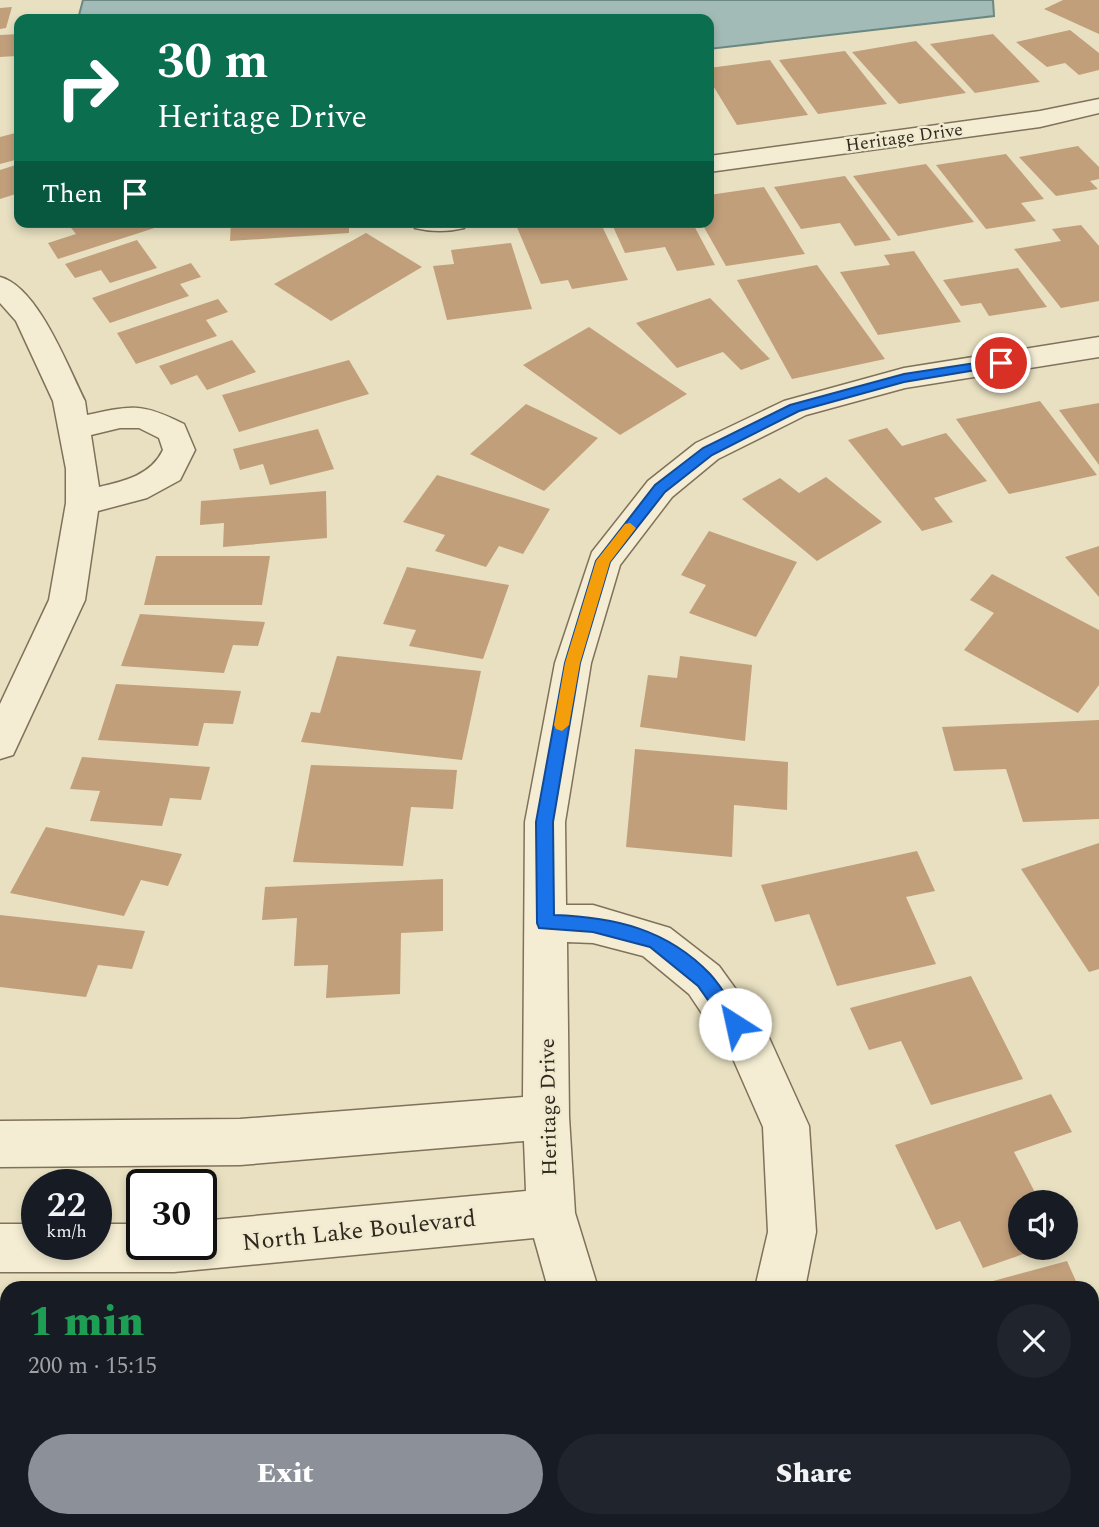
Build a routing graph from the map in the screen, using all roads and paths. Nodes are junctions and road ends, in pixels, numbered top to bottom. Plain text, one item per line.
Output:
1 (1099, 106) edge
2 (714, 163) edge
3 (0, 286) edge
4 (1099, 347) edge
5 (75, 429) junction
6 (83, 503) junction
7 (0, 744) edge
8 (545, 923) junction
9 (546, 1117) junction
10 (0, 1144) edge
11 (551, 1213) junction
12 (0, 1248) edge
13 (571, 1281) edge
14 (782, 1281) edge

1 - 2 street, Heritage Drive
3 - 5 street
4 - 8 street, Heritage Drive
5 - 6 street
5 - 6 street
6 - 7 street
8 - 9 street, Heritage Drive
8 - 14 street
9 - 10 street
9 - 11 street, Heritage Drive
11 - 12 street, North Lake Boulevard
11 - 13 street, Heritage Drive

